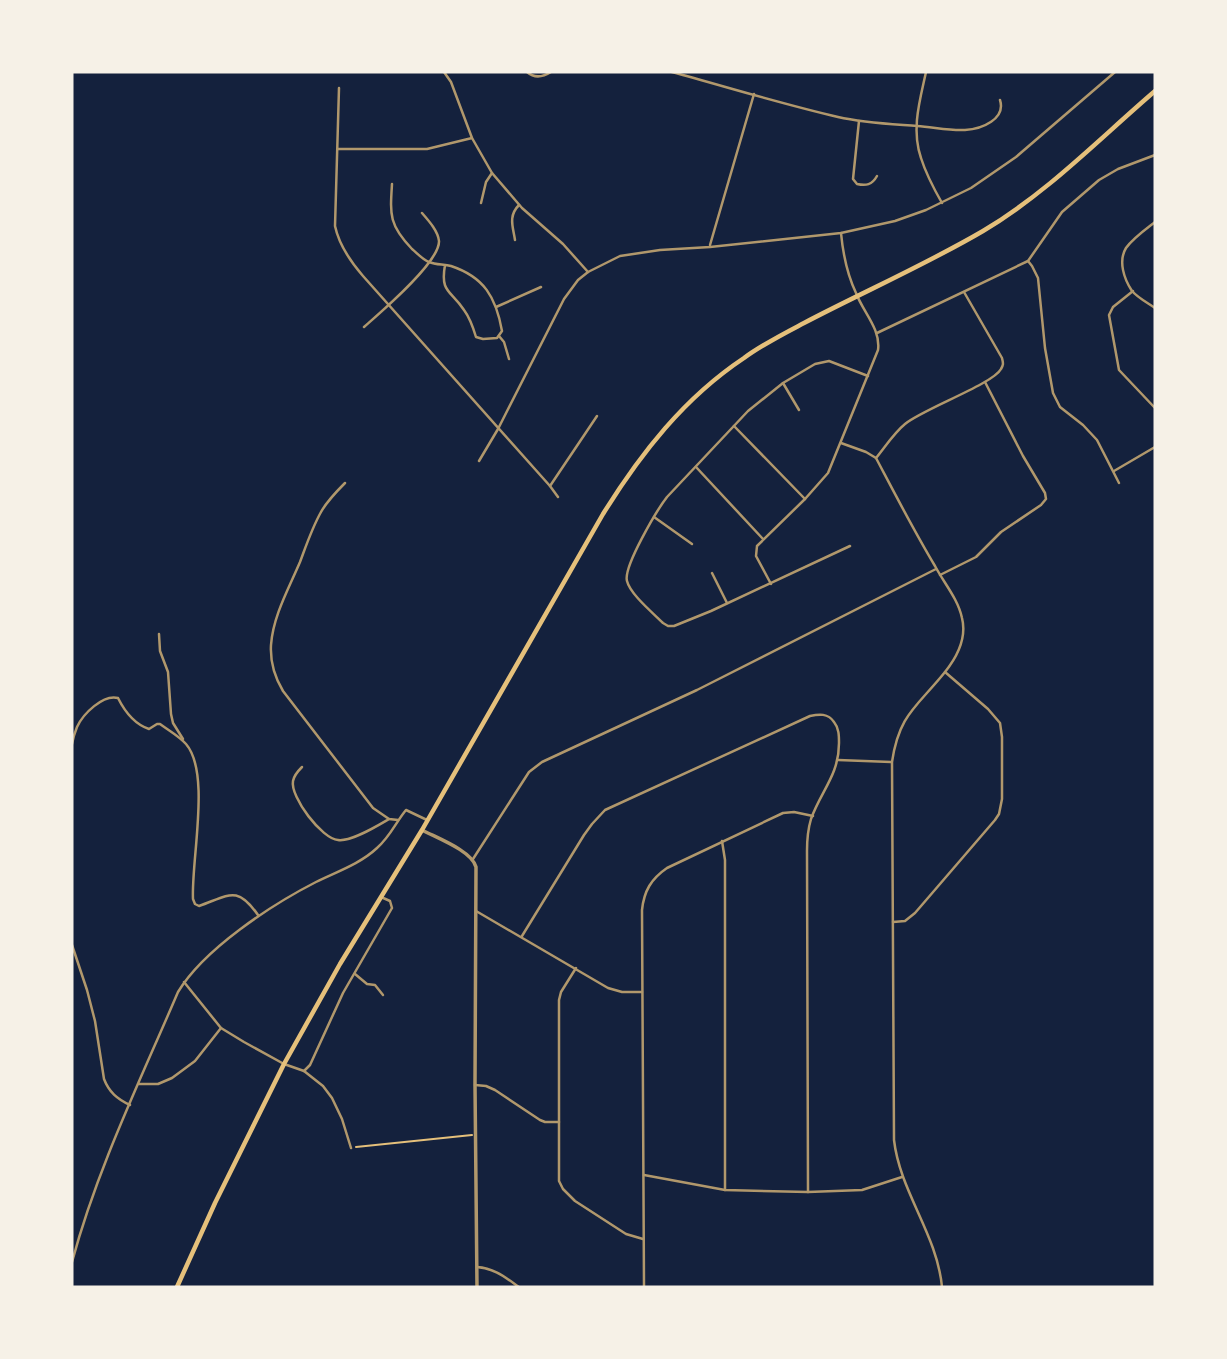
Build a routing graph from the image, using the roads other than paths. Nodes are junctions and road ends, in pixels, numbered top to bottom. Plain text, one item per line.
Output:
1 (444, 72) edge
2 (527, 72) edge
3 (551, 72) edge
4 (672, 72) edge
5 (926, 72) edge
6 (1115, 72) edge
7 (339, 88) dead end
8 (1155, 91) edge
9 (754, 94) junction
10 (1000, 100) dead end
11 (859, 121) junction
12 (916, 126) junction
13 (472, 138) junction
14 (338, 149) junction
15 (1155, 155) edge
16 (492, 173) junction
17 (877, 176) dead end
18 (392, 184) dead end
19 (481, 203) dead end
20 (942, 203) junction
21 (519, 205) junction
22 (422, 213) dead end
23 (1155, 222) edge
24 (841, 233) junction
25 (516, 240) dead end
26 (710, 247) junction
27 (1028, 261) junction
28 (429, 262) junction
29 (445, 265) junction
30 (588, 272) junction
31 (541, 287) dead end
32 (1133, 291) junction
33 (964, 292) junction
34 (856, 296) junction
35 (388, 305) junction
36 (496, 307) junction
37 (1155, 307) edge
38 (364, 327) dead end
39 (877, 333) junction
40 (499, 336) junction
41 (509, 359) dead end
42 (868, 376) junction
43 (985, 382) junction
44 (783, 383) junction
45 (1155, 408) edge
46 (799, 410) dead end
47 (597, 416) dead end
48 (734, 426) junction
49 (498, 429) junction
50 (841, 443) junction
51 (1155, 447) edge
52 (876, 458) junction
53 (479, 461) dead end
54 (695, 467) junction
55 (1114, 471) junction
56 (345, 483) dead end
57 (1119, 483) dead end
58 (550, 486) junction
59 (558, 497) dead end
60 (805, 499) junction
61 (654, 517) junction
62 (763, 539) junction
63 (692, 544) dead end
64 (850, 546) dead end
65 (936, 569) junction
66 (712, 572) dead end
67 (940, 575) junction
68 (771, 583) junction
69 (727, 603) junction
70 (159, 634) dead end
71 (945, 672) junction
72 (185, 742) junction
73 (72, 744) edge
74 (838, 760) junction
75 (892, 762) junction
76 (302, 766) dead end
77 (813, 816) junction
78 (388, 819) junction
79 (398, 820) junction
80 (427, 820) junction
81 (422, 830) junction
82 (722, 841) junction
83 (473, 859) junction
84 (381, 897) junction
85 (476, 911) junction
86 (259, 916) junction
87 (892, 922) junction
88 (522, 936) junction
89 (72, 945) edge
90 (576, 968) junction
91 (355, 974) junction
92 (184, 982) junction
93 (642, 992) junction
94 (383, 995) dead end
95 (221, 1028) junction
96 (284, 1064) junction
97 (304, 1071) junction
98 (139, 1084) junction
99 (475, 1085) junction
100 (130, 1105) junction
101 (559, 1122) junction
102 (351, 1148) road end
103 (644, 1175) junction
104 (902, 1177) junction
105 (725, 1190) junction
106 (808, 1192) junction
107 (643, 1239) junction
108 (72, 1262) edge
109 (477, 1267) junction
110 (177, 1287) edge
111 (477, 1287) edge
112 (519, 1287) edge
113 (644, 1287) edge
114 (942, 1287) edge

1 - 13 street
2 - 3 street
4 - 9 street
5 - 12 street
6 - 20 street
7 - 14 street
8 - 34 main road
9 - 11 street
9 - 26 street
10 - 12 street
11 - 12 street
11 - 17 street
12 - 20 street
13 - 14 street
13 - 16 street
14 - 35 street
15 - 27 street
16 - 19 street
16 - 21 street
18 - 28 street
20 - 24 street
21 - 25 street
21 - 30 street
22 - 28 street
23 - 32 street
24 - 26 street
24 - 34 street
26 - 30 street
27 - 33 street
27 - 55 street
28 - 29 street
28 - 35 street
29 - 36 street
29 - 40 street
30 - 49 street
31 - 36 street
32 - 37 street
32 - 45 street
33 - 39 street
33 - 43 street
34 - 39 street
34 - 80 main road
35 - 38 street
35 - 49 street
36 - 40 street
39 - 42 street
40 - 41 street
42 - 44 street
42 - 50 street
43 - 52 street
43 - 67 street
44 - 46 street
44 - 48 street
47 - 58 street
48 - 54 street
48 - 60 street
49 - 53 street
49 - 58 street
50 - 52 street
50 - 60 street
51 - 55 street
52 - 65 street
54 - 61 street
54 - 62 street
55 - 57 street
56 - 78 street
58 - 59 street
60 - 62 street
61 - 63 street
61 - 69 street
62 - 68 street
64 - 68 street
65 - 67 street
65 - 83 street
66 - 69 street
67 - 71 street
68 - 69 street
70 - 72 street
71 - 75 street
71 - 87 street
72 - 73 street
72 - 86 street
74 - 75 street
74 - 77 street
74 - 88 street
75 - 87 street
76 - 78 street
77 - 82 street
77 - 106 street
78 - 79 street
79 - 80 street
79 - 86 street
80 - 81 main road
81 - 83 street
81 - 84 main road
82 - 93 street
82 - 105 street
83 - 85 street
84 - 91 street
84 - 96 main road
85 - 88 street
85 - 99 street
86 - 92 street
87 - 104 street
88 - 90 street
89 - 100 street
90 - 93 street
90 - 101 street
91 - 94 street
91 - 97 street
92 - 95 street
92 - 98 street
93 - 103 street
95 - 96 street
95 - 98 street
96 - 97 street
96 - 110 main road
97 - 102 street
98 - 100 street
99 - 101 street
99 - 109 street
100 - 108 street
101 - 107 street
103 - 105 street
103 - 107 street
104 - 106 street
104 - 114 street
105 - 106 street
107 - 113 street
109 - 111 street
109 - 112 street

